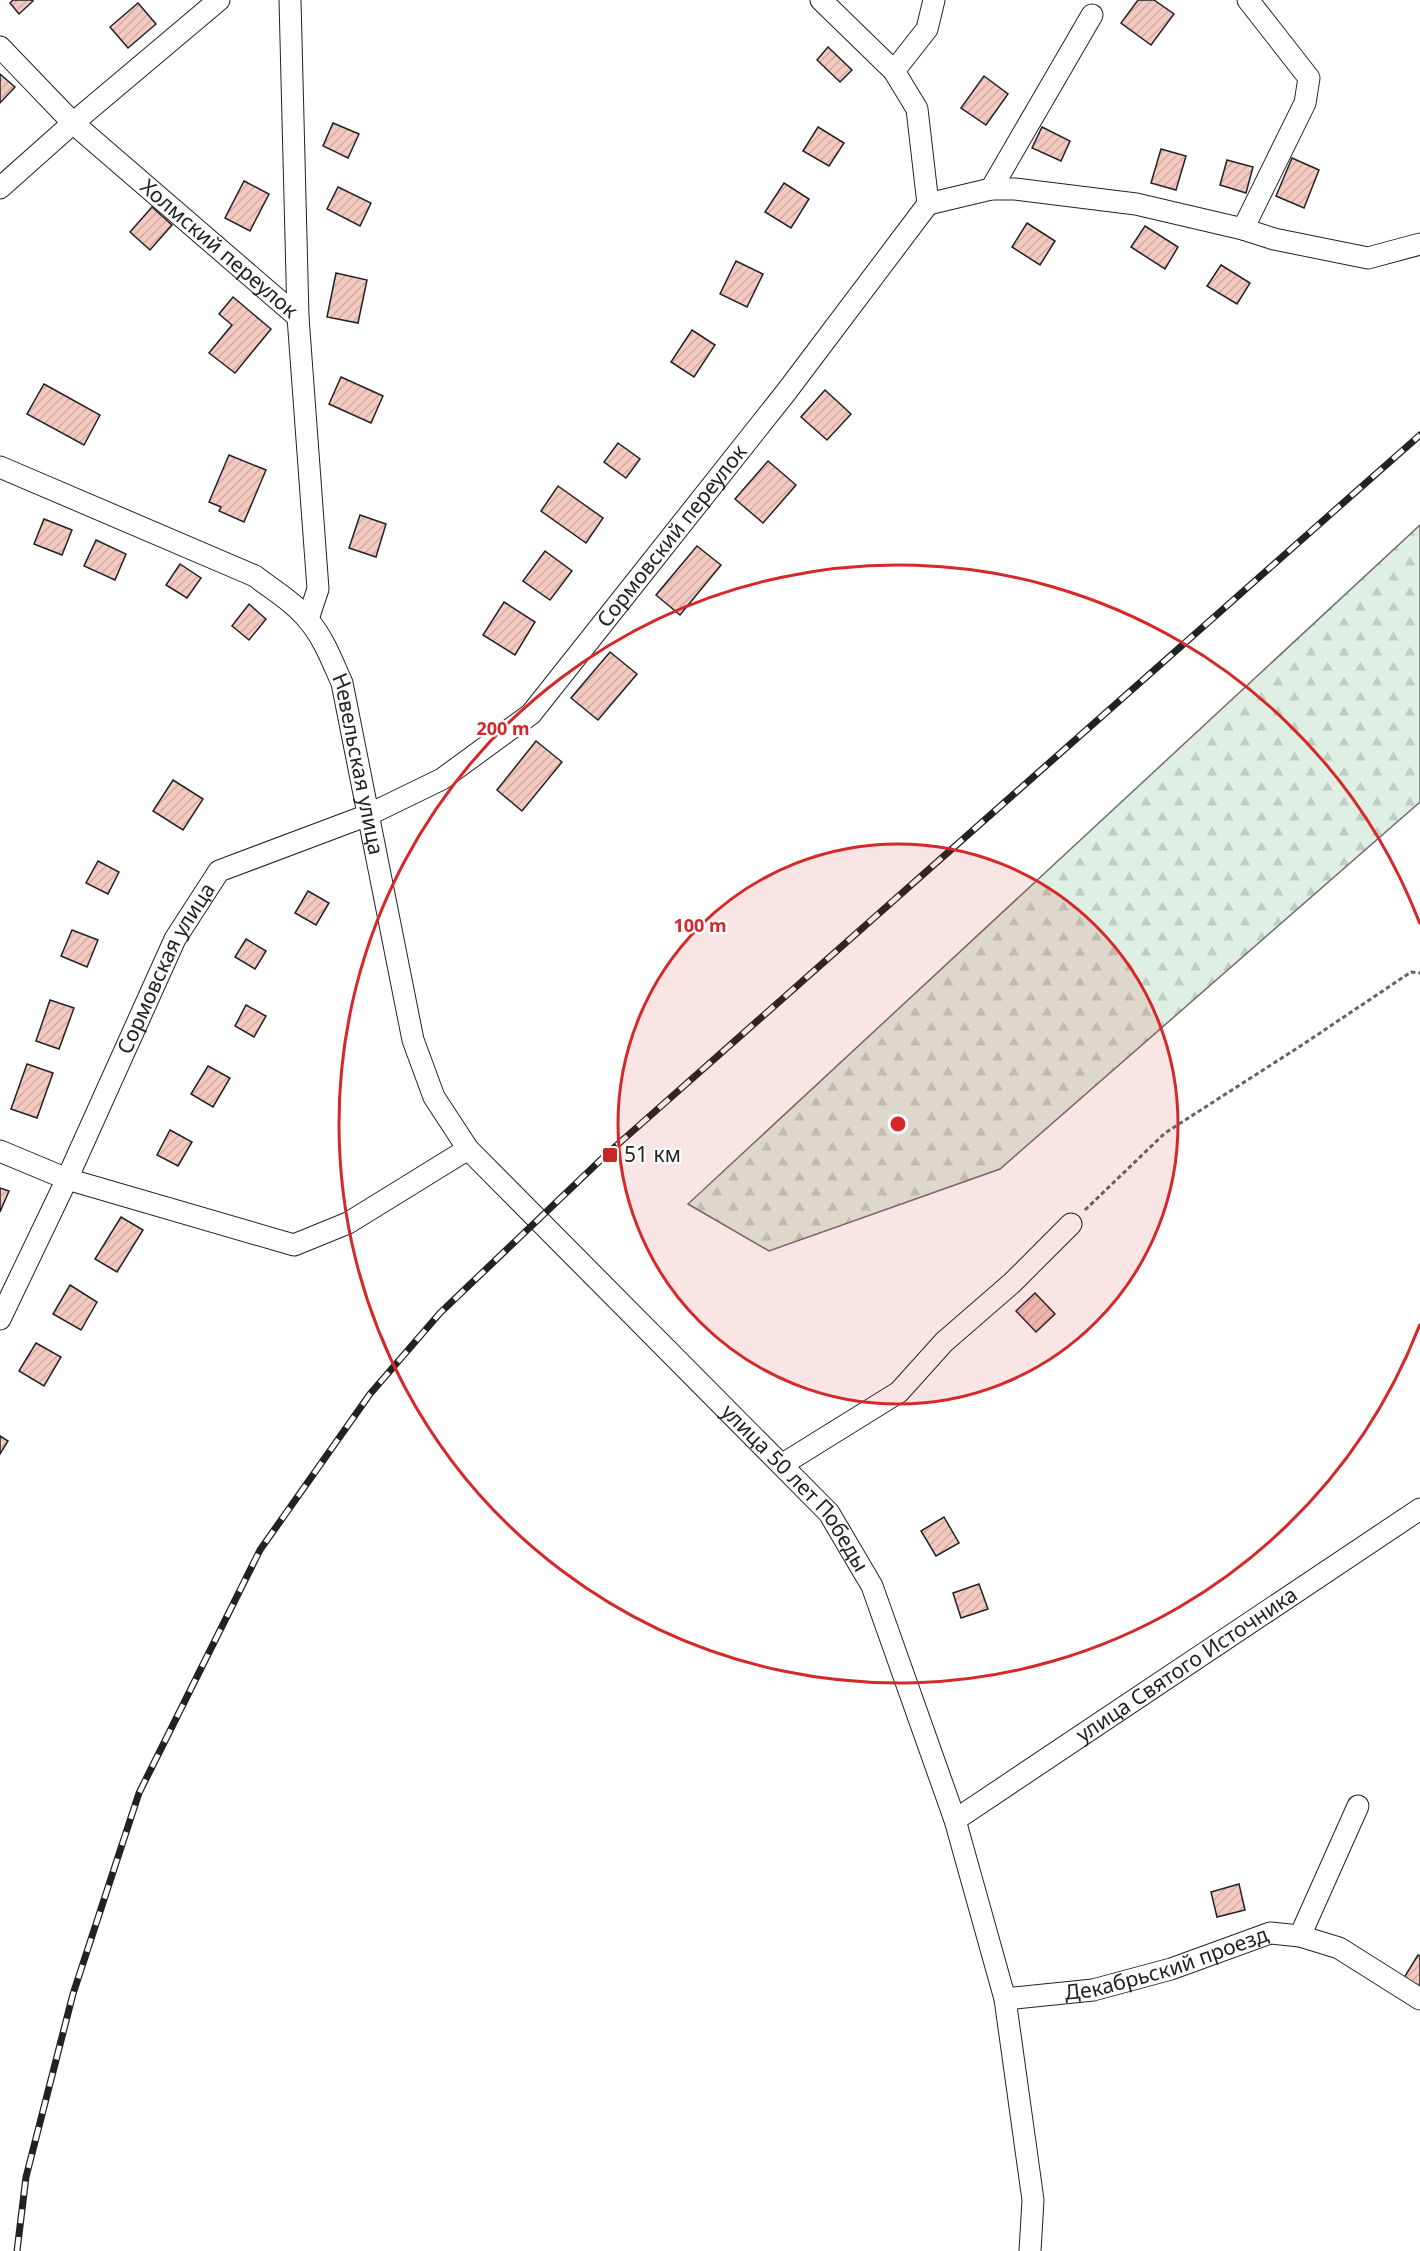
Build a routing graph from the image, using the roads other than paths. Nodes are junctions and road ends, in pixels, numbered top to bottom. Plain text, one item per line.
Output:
1 (219, 0) edge
2 (290, 0) edge
3 (820, 0) edge
4 (934, 0) edge
5 (1248, 0) edge
6 (1092, 15) dead end
7 (0, 47) edge
8 (894, 70) junction
9 (73, 123) junction
10 (0, 188) edge
11 (990, 189) junction
12 (928, 204) junction
13 (1243, 229) junction
14 (1420, 244) edge
15 (298, 317) junction
16 (0, 467) edge
17 (308, 619) junction
18 (368, 815) junction
19 (468, 1149) junction
20 (0, 1150) edge
21 (68, 1179) junction
22 (537, 1218) joint
23 (1071, 1224) road end
24 (0, 1319) edge
25 (783, 1464) junction
26 (1420, 1509) edge
27 (1358, 1806) dead end
28 (955, 1820) junction
29 (1300, 1936) junction
30 (1005, 1999) junction
31 (1420, 2000) edge
32 (1030, 2251) edge

1 - 9 street
2 - 15 street
3 - 8 street
4 - 8 street
5 - 13 street
6 - 11 street
7 - 9 street, Холмский переулок
8 - 12 street
9 - 10 street
9 - 15 street, Холмский переулок
11 - 12 street
11 - 13 street
12 - 18 street, Сормовский переулок
13 - 14 street
15 - 17 street, Холмский переулок
16 - 17 street, Невельская улица
17 - 18 street, Невельская улица
18 - 19 street, Невельская улица
18 - 21 street, Сормовская улица
19 - 21 street
19 - 22 street, Невельская улица
20 - 21 street
21 - 24 street, Сормовская улица
22 - 25 street, улица 50 лет Победы
23 - 25 street
25 - 28 street, улица 50 лет Победы
26 - 28 street, улица Святого Источника
27 - 29 street
28 - 30 street, улица 50 лет Победы
29 - 30 street, Декабрьский проезд
29 - 31 street, Декабрьский проезд
30 - 32 street, улица 50 лет Победы

